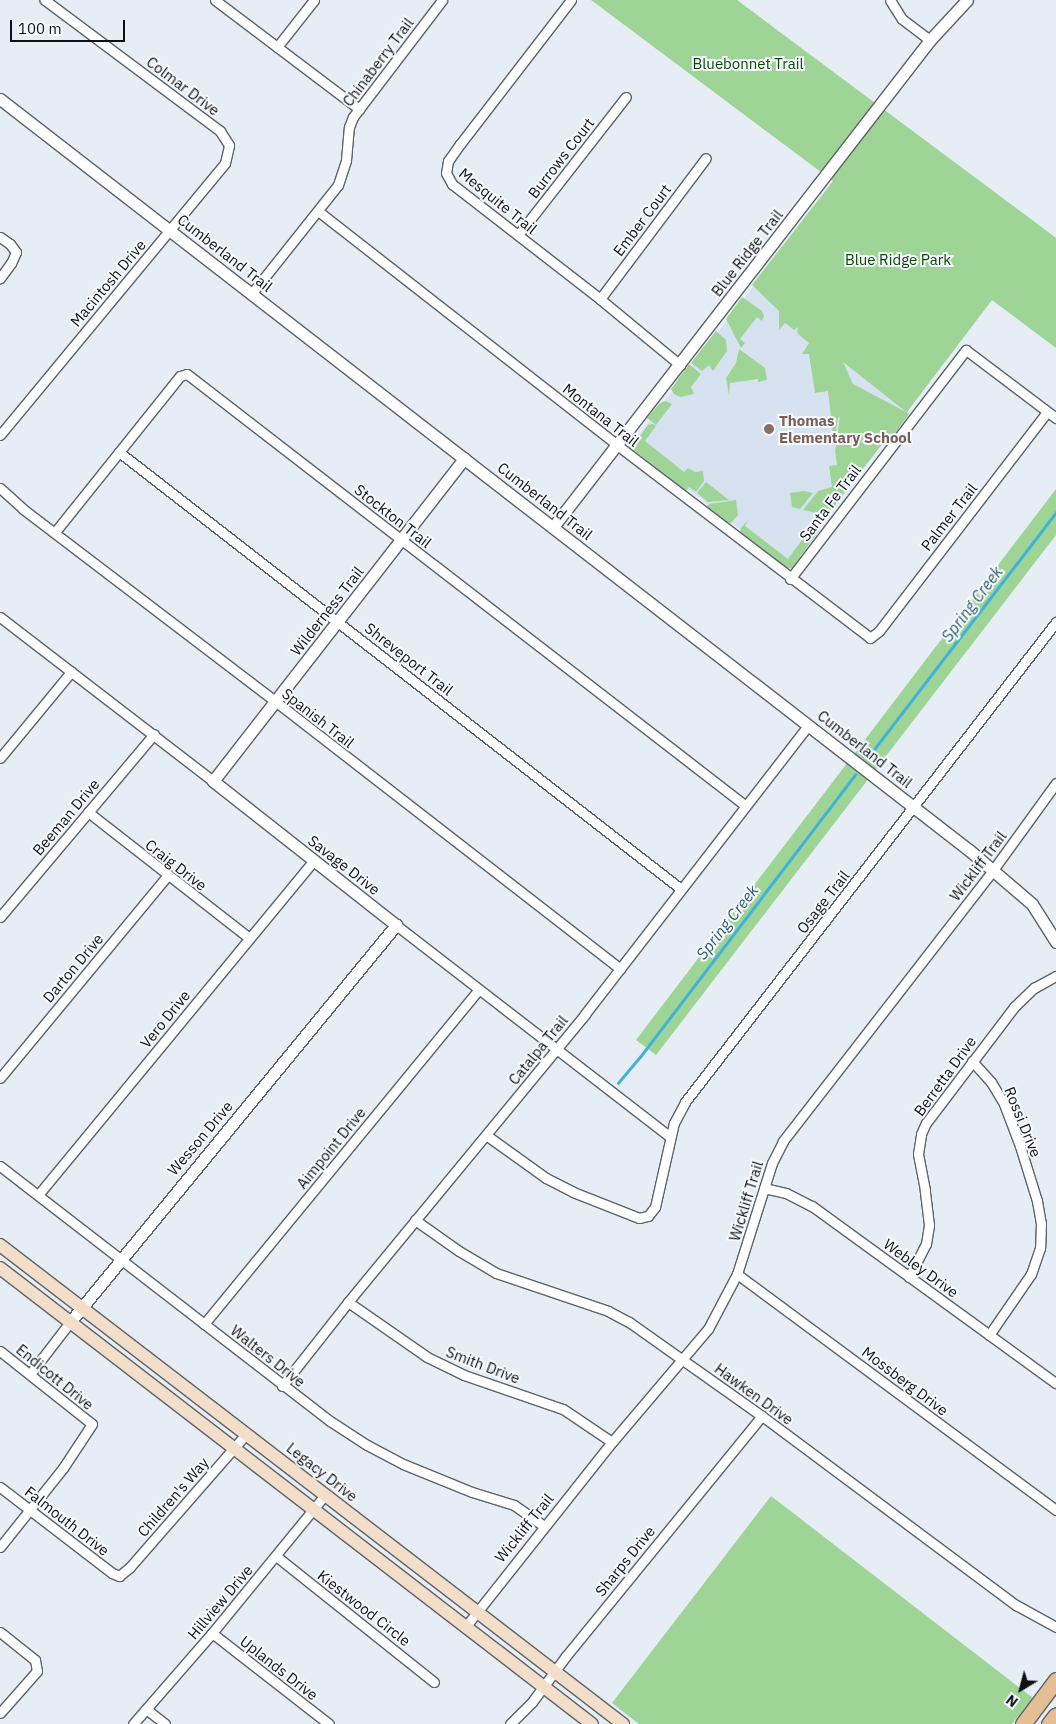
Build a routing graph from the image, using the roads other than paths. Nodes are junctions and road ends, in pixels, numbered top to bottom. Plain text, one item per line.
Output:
1 (215, 0) edge
2 (314, 0) edge
3 (442, 0) edge
4 (571, 0) edge
5 (890, 0) edge
6 (967, 0) edge
7 (49, 1) edge
8 (930, 40) junction
9 (277, 47) junction
10 (626, 97) dead end
11 (0, 99) edge
12 (359, 109) junction
13 (229, 144) joint
14 (706, 158) dead end
15 (318, 211) junction
16 (171, 230) junction
17 (518, 235) junction
18 (0, 237) edge
19 (0, 278) edge
20 (252, 293) junction
21 (600, 299) junction
22 (680, 365) junction
23 (1048, 412) junction
24 (1056, 418) edge
25 (0, 434) edge
26 (617, 445) junction
27 (119, 452) junction
28 (464, 458) junction
29 (0, 488) edge
30 (553, 527) junction
31 (55, 532) junction
32 (401, 540) junction
33 (790, 579) junction
34 (0, 617) edge
35 (338, 621) junction
36 (1056, 622) edge
37 (870, 638) joint
38 (71, 672) junction
39 (275, 701) junction
40 (808, 724) junction
41 (154, 734) junction
42 (0, 758) edge
43 (213, 781) junction
44 (1056, 783) edge
45 (746, 806) junction
46 (914, 807) junction
47 (88, 812) junction
48 (314, 860) junction
49 (993, 870) junction
50 (167, 876) junction
51 (682, 889) junction
52 (0, 917) edge
53 (396, 925) junction
54 (248, 938) junction
55 (1056, 942) edge
56 (620, 970) junction
57 (1056, 976) edge
58 (479, 989) junction
59 (557, 1049) junction
60 (972, 1061) junction
61 (0, 1078) edge
62 (486, 1135) junction
63 (670, 1137) junction
64 (0, 1166) edge
65 (764, 1188) junction
66 (38, 1196) junction
67 (415, 1220) junction
68 (0, 1245) edge
69 (119, 1259) junction
70 (0, 1268) edge
71 (737, 1274) junction
72 (909, 1277) junction
73 (348, 1302) junction
74 (81, 1308) junction
75 (70, 1322) junction
76 (204, 1324) junction
77 (989, 1335) junction
78 (0, 1351) edge
79 (683, 1360) junction
80 (30, 1374) junction
81 (1056, 1383) edge
82 (282, 1386) junction
83 (762, 1416) junction
84 (246, 1434) junction
85 (612, 1442) junction
86 (234, 1448) junction
87 (0, 1486) edge
88 (326, 1495) junction
89 (313, 1509) junction
90 (29, 1510) junction
91 (1056, 1510) edge
92 (544, 1526) junction
93 (0, 1547) edge
94 (276, 1556) junction
95 (119, 1576) joint
96 (476, 1611) junction
97 (466, 1626) junction
98 (1056, 1627) edge
99 (0, 1632) edge
100 (212, 1633) junction
101 (554, 1671) junction
102 (1056, 1680) edge
103 (434, 1682) dead end
104 (543, 1686) junction
105 (146, 1709) junction
106 (0, 1712) edge
107 (1056, 1715) edge
108 (1026, 1723) edge
109 (133, 1724) edge
110 (165, 1724) edge
111 (329, 1724) edge
112 (510, 1724) edge
113 (592, 1724) edge
114 (624, 1724) edge
115 (1049, 1724) edge

1 - 9 street
2 - 9 street
3 - 12 street, Chinaberry Trail
4 - 17 street, Mesquite Trail
5 - 8 street
6 - 8 street, Blue Ridge Trail
7 - 13 street, Colmar Drive
8 - 22 street, Blue Ridge Trail
9 - 12 street
10 - 17 street, Burrows Court
11 - 16 street, Cumberland Trail
12 - 15 street, Chinaberry Trail
13 - 16 street, Macintosh Drive
14 - 21 street, Ember Court
15 - 20 street, Chinaberry Trail
15 - 26 street, Montana Trail
16 - 20 street, Cumberland Trail
16 - 25 street, Macintosh Drive
17 - 21 street, Mesquite Trail
18 - 19 street
20 - 28 street, Cumberland Trail
21 - 22 street, Mesquite Trail
22 - 26 street, Blue Ridge Trail
23 - 24 street
23 - 33 street, Santa Fe Trail
23 - 37 street, Palmer Trail
26 - 30 street, Blue Ridge Trail
26 - 33 street, Montana Trail
27 - 31 street, Stockton Trail
27 - 32 street, Stockton Trail
27 - 35 street, Shreveport Trail
28 - 30 street, Cumberland Trail
28 - 32 street, Wilderness Trail
29 - 31 street, Spanish Trail
30 - 40 street, Cumberland Trail
31 - 39 street, Spanish Trail
32 - 35 street, Wilderness Trail
32 - 45 street, Stockton Trail
33 - 37 street, Montana Trail
34 - 38 street, Savage Drive
35 - 39 street, Wilderness Trail
35 - 51 street, Shreveport Trail
36 - 46 street, Osage Trail
38 - 41 street, Savage Drive
38 - 42 street
39 - 43 street, Wilderness Trail
39 - 56 street, Spanish Trail
40 - 45 street, Catalpa Trail
40 - 46 street, Cumberland Trail
41 - 43 street, Savage Drive
41 - 47 street, Beeman Drive
43 - 48 street, Savage Drive
44 - 49 street, Wickliff Trail
45 - 51 street, Catalpa Trail
46 - 49 street, Cumberland Trail
46 - 63 street, Osage Trail
47 - 50 street, Craig Drive
47 - 52 street, Beeman Drive
48 - 53 street, Savage Drive
48 - 54 street, Vero Drive
49 - 55 street, Cumberland Trail
49 - 65 street, Wickliff Trail
50 - 54 street, Craig Drive
50 - 61 street, Darton Drive
51 - 56 street, Catalpa Trail
53 - 58 street, Savage Drive
53 - 69 street, Wesson Drive
54 - 66 street, Vero Drive
56 - 59 street, Catalpa Trail
57 - 60 street, Berretta Drive
58 - 59 street, Savage Drive
58 - 76 street, Aimpoint Drive
59 - 62 street, Catalpa Trail
59 - 63 street, Savage Drive
60 - 72 street, Berretta Drive
60 - 77 street, Rossi Drive
62 - 63 street, Osage Trail
62 - 67 street, Catalpa Trail
64 - 66 street, Walters Drive
65 - 71 street, Wickliff Trail
65 - 72 street, Webley Drive
66 - 69 street, Walters Drive
67 - 73 street, Catalpa Trail
67 - 79 street, Hawken Drive
68 - 74 main road, Legacy Drive
69 - 74 street, Wesson Drive
69 - 76 street, Walters Drive
70 - 75 main road
71 - 79 street, Wickliff Trail
71 - 91 street, Mossberg Drive
72 - 77 street, Webley Drive
73 - 82 street, Catalpa Trail
73 - 85 street, Smith Drive
74 - 75 street, Wesson Drive
74 - 84 main road, Legacy Drive
75 - 80 street, Wesson Drive
75 - 86 main road
76 - 82 street, Walters Drive
77 - 81 street, Webley Drive
78 - 80 street, Endicott Drive
79 - 83 street, Hawken Drive
79 - 85 street, Wickliff Trail
80 - 90 street, Endicott Drive
82 - 92 street, Walters Drive
83 - 98 street, Hawken Drive
83 - 101 street, Sharps Drive
84 - 86 street, Children's Way
84 - 88 main road, Legacy Drive
85 - 92 street, Wickliff Trail
86 - 89 main road
86 - 95 street, Children's Way
87 - 90 street, Falmouth Drive
88 - 89 street, Hillview Drive
88 - 96 main road, Legacy Drive
89 - 94 street, Hillview Drive
89 - 97 main road
90 - 93 street
90 - 95 street, Falmouth Drive
92 - 96 street, Wickliff Trail
94 - 100 street, Hillview Drive
94 - 103 street, Kiestwood Circle
96 - 97 street, Wickliff Trail
96 - 101 main road, Legacy Drive
97 - 104 main road
99 - 106 street
100 - 105 street, Hillview Drive
100 - 111 street, Uplands Drive
101 - 104 street, Sharps Drive
101 - 114 main road, Legacy Drive
102 - 108 main road
104 - 112 street, Sharps Drive
104 - 113 main road
105 - 109 street, Hillview Drive
105 - 110 street
107 - 115 main road

